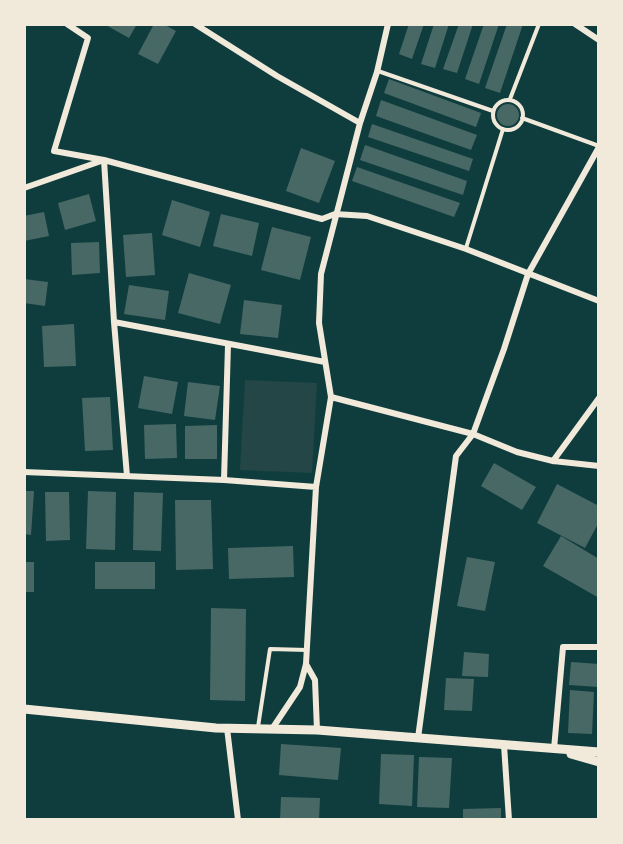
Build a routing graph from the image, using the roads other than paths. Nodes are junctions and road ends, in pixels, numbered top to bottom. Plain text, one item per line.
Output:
1 (67, 24) edge
2 (195, 24) edge
3 (388, 24) edge
4 (539, 24) edge
5 (575, 24) edge
6 (599, 40) edge
7 (378, 71) junction
8 (510, 99) junction
9 (493, 111) junction
10 (522, 118) junction
11 (360, 123) junction
12 (503, 129) junction
13 (599, 146) edge
14 (104, 160) junction
15 (24, 188) edge
16 (335, 214) junction
17 (466, 249) junction
18 (528, 274) junction
19 (599, 301) edge
20 (114, 322) junction
21 (228, 345) junction
22 (325, 362) junction
23 (331, 397) junction
24 (599, 398) edge
25 (472, 434) junction
26 (553, 460) junction
27 (599, 466) edge
28 (24, 472) edge
29 (127, 476) junction
30 (224, 480) junction
31 (316, 487) junction
32 (599, 647) edge
33 (306, 650) junction
34 (306, 664) junction
35 (24, 709) edge
36 (227, 728) junction
37 (257, 729) junction
38 (272, 729) junction
39 (317, 730) junction
40 (418, 738) junction
41 (504, 745) junction
42 (599, 748) edge
43 (554, 749) junction
44 (599, 752) edge
45 (599, 762) edge
46 (238, 820) edge
47 (509, 820) edge

1 - 14 street
2 - 11 street
3 - 7 street
4 - 8 lane
5 - 6 street
7 - 9 lane
7 - 11 street
8 - 9 lane
8 - 10 lane
9 - 12 lane
10 - 12 lane
10 - 13 lane
11 - 16 street
12 - 17 lane
13 - 18 street
14 - 15 street
14 - 16 street
14 - 20 street
16 - 17 street
16 - 22 street
17 - 18 street
18 - 19 street
18 - 25 street
20 - 21 street
20 - 29 street
21 - 22 street
21 - 30 street
22 - 23 street
23 - 25 street
23 - 31 street
24 - 26 street
25 - 26 street
25 - 40 street
26 - 27 street
28 - 29 street
29 - 30 street
30 - 31 street
31 - 33 street
32 - 43 street
33 - 34 street
33 - 37 lane
34 - 38 street
34 - 39 street
35 - 36 street
36 - 37 street
36 - 46 street
37 - 38 street
38 - 39 street
39 - 40 street
40 - 41 street
41 - 43 street
41 - 47 street
42 - 43 street
43 - 44 street
43 - 45 street

